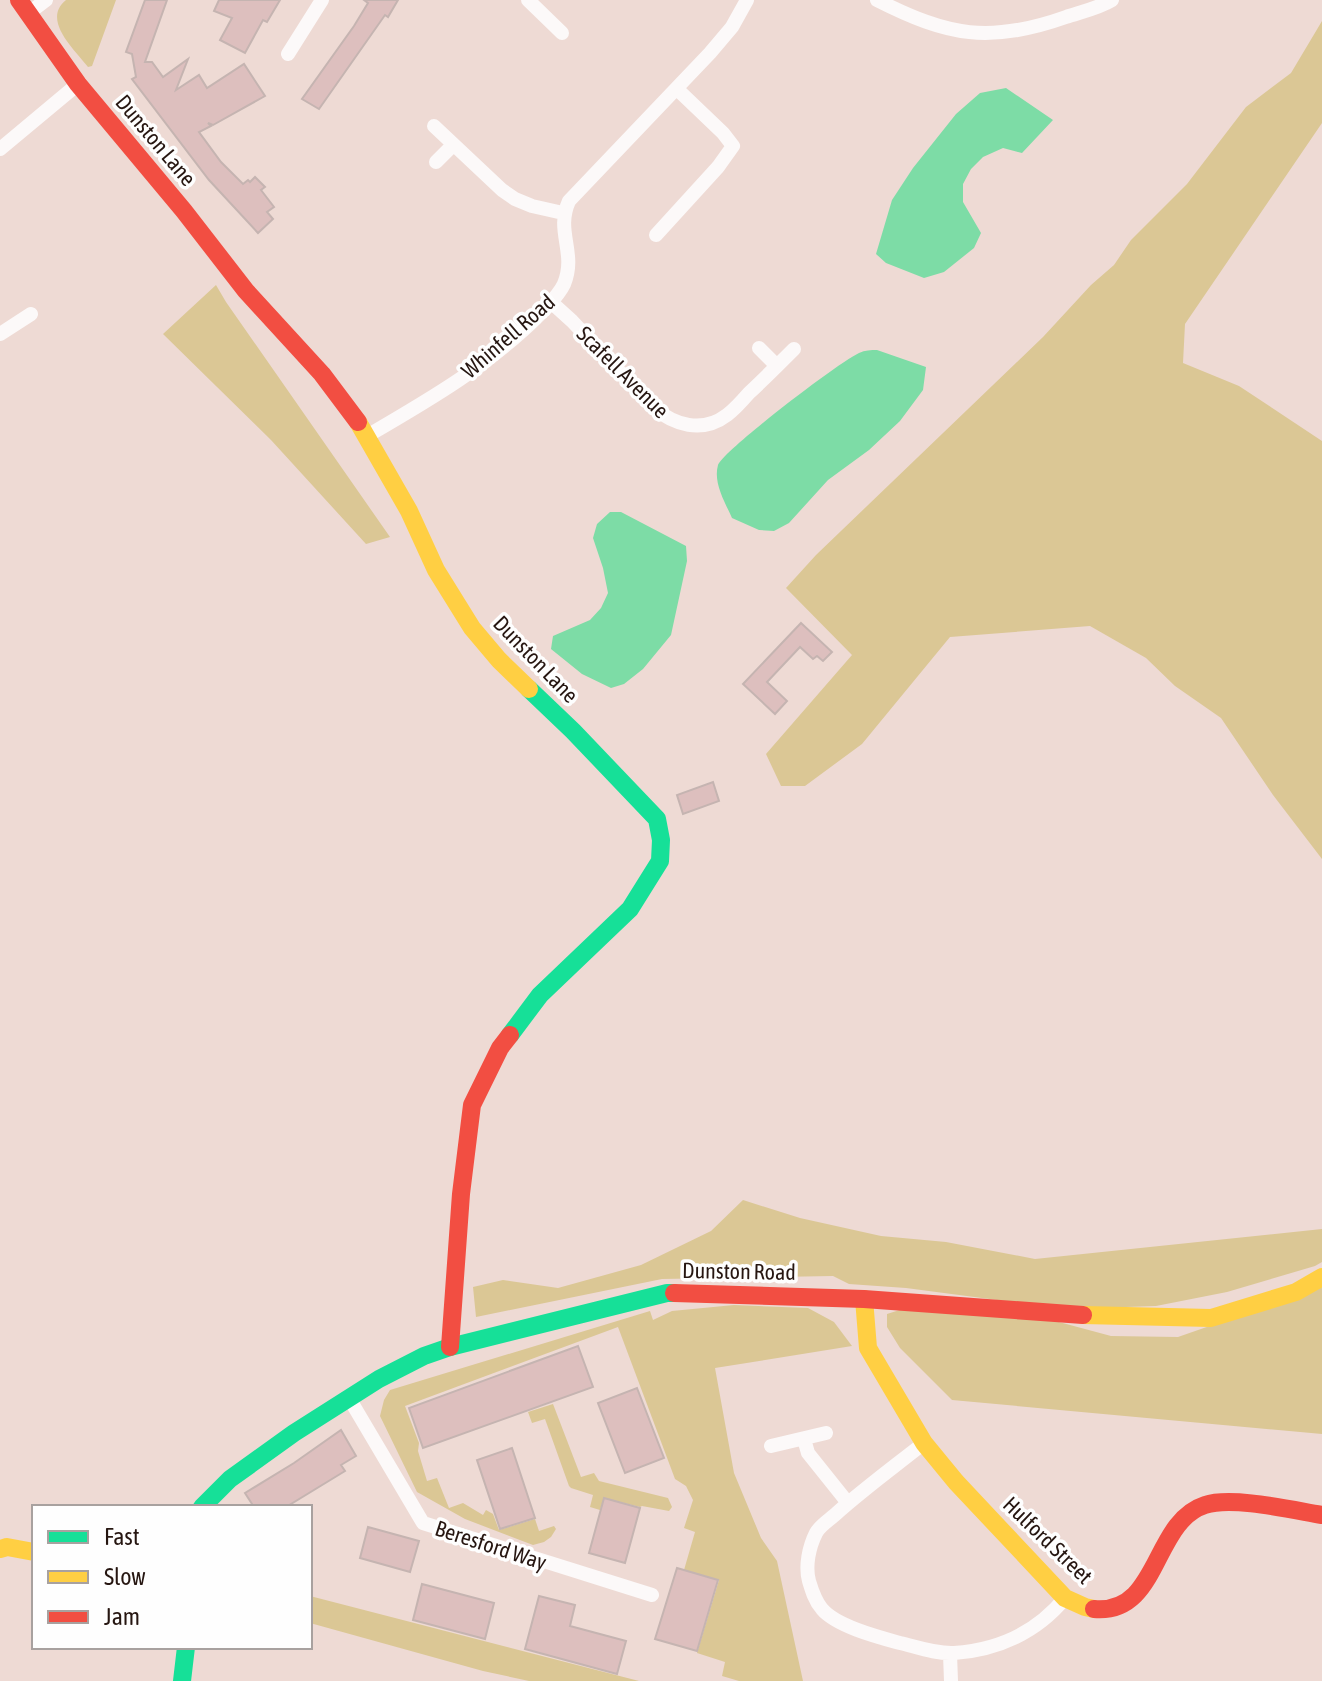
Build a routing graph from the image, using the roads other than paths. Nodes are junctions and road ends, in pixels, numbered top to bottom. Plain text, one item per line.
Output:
1 (46, 0) edge
2 (322, 0) edge
3 (528, 0) edge
4 (552, 0) edge
5 (747, 0) edge
6 (877, 0) edge
7 (1112, 0) edge
8 (24, 7) edge
9 (541, 12) junction
10 (562, 33) dead end
11 (288, 54) dead end
12 (78, 84) junction
13 (677, 89) junction
14 (434, 126) dead end
15 (453, 145) junction
16 (0, 149) edge
17 (436, 162) dead end
18 (563, 213) junction
19 (656, 235) dead end
20 (551, 302) junction
21 (31, 314) dead end
22 (0, 334) edge
23 (759, 348) dead end
24 (794, 349) dead end
25 (777, 366) junction
26 (367, 436) junction
27 (1322, 1277) edge
28 (864, 1299) junction
29 (450, 1347) junction
30 (349, 1398) junction
31 (826, 1433) dead end
32 (804, 1439) junction
33 (924, 1443) junction
34 (771, 1446) dead end
35 (848, 1503) junction
36 (204, 1505) edge
37 (1322, 1515) edge
38 (0, 1549) edge
39 (32, 1552) edge
40 (652, 1595) dead end
41 (1065, 1598) junction
42 (186, 1649) edge
43 (950, 1654) junction
44 (182, 1681) edge
45 (951, 1681) edge

1 - 8 street
2 - 11 street
3 - 9 street
4 - 9 street
5 - 13 street
6 - 7 street
8 - 12 street, Dunston Lane
9 - 10 street
12 - 16 street
12 - 26 street, Dunston Lane
13 - 18 street
13 - 19 street
14 - 15 street
15 - 17 street
15 - 18 street
18 - 20 street, Whinfell Road
20 - 25 street, Scafell Avenue
20 - 26 street, Whinfell Road
21 - 22 street
23 - 25 street
24 - 25 street, Scafell Avenue
26 - 29 street, Dunston Lane
27 - 28 street, Dunston Road
28 - 29 street, Dunston Road
28 - 33 street, Hulford Street
29 - 30 street, Dunston Road
30 - 36 street, Dunston Road
30 - 40 street, Beresford Way
31 - 32 street
32 - 34 street
32 - 35 street
33 - 35 street
33 - 41 street, Hulford Street
35 - 43 street
37 - 41 street, Hulford Street
38 - 39 street
41 - 43 street
42 - 44 street
43 - 45 street

